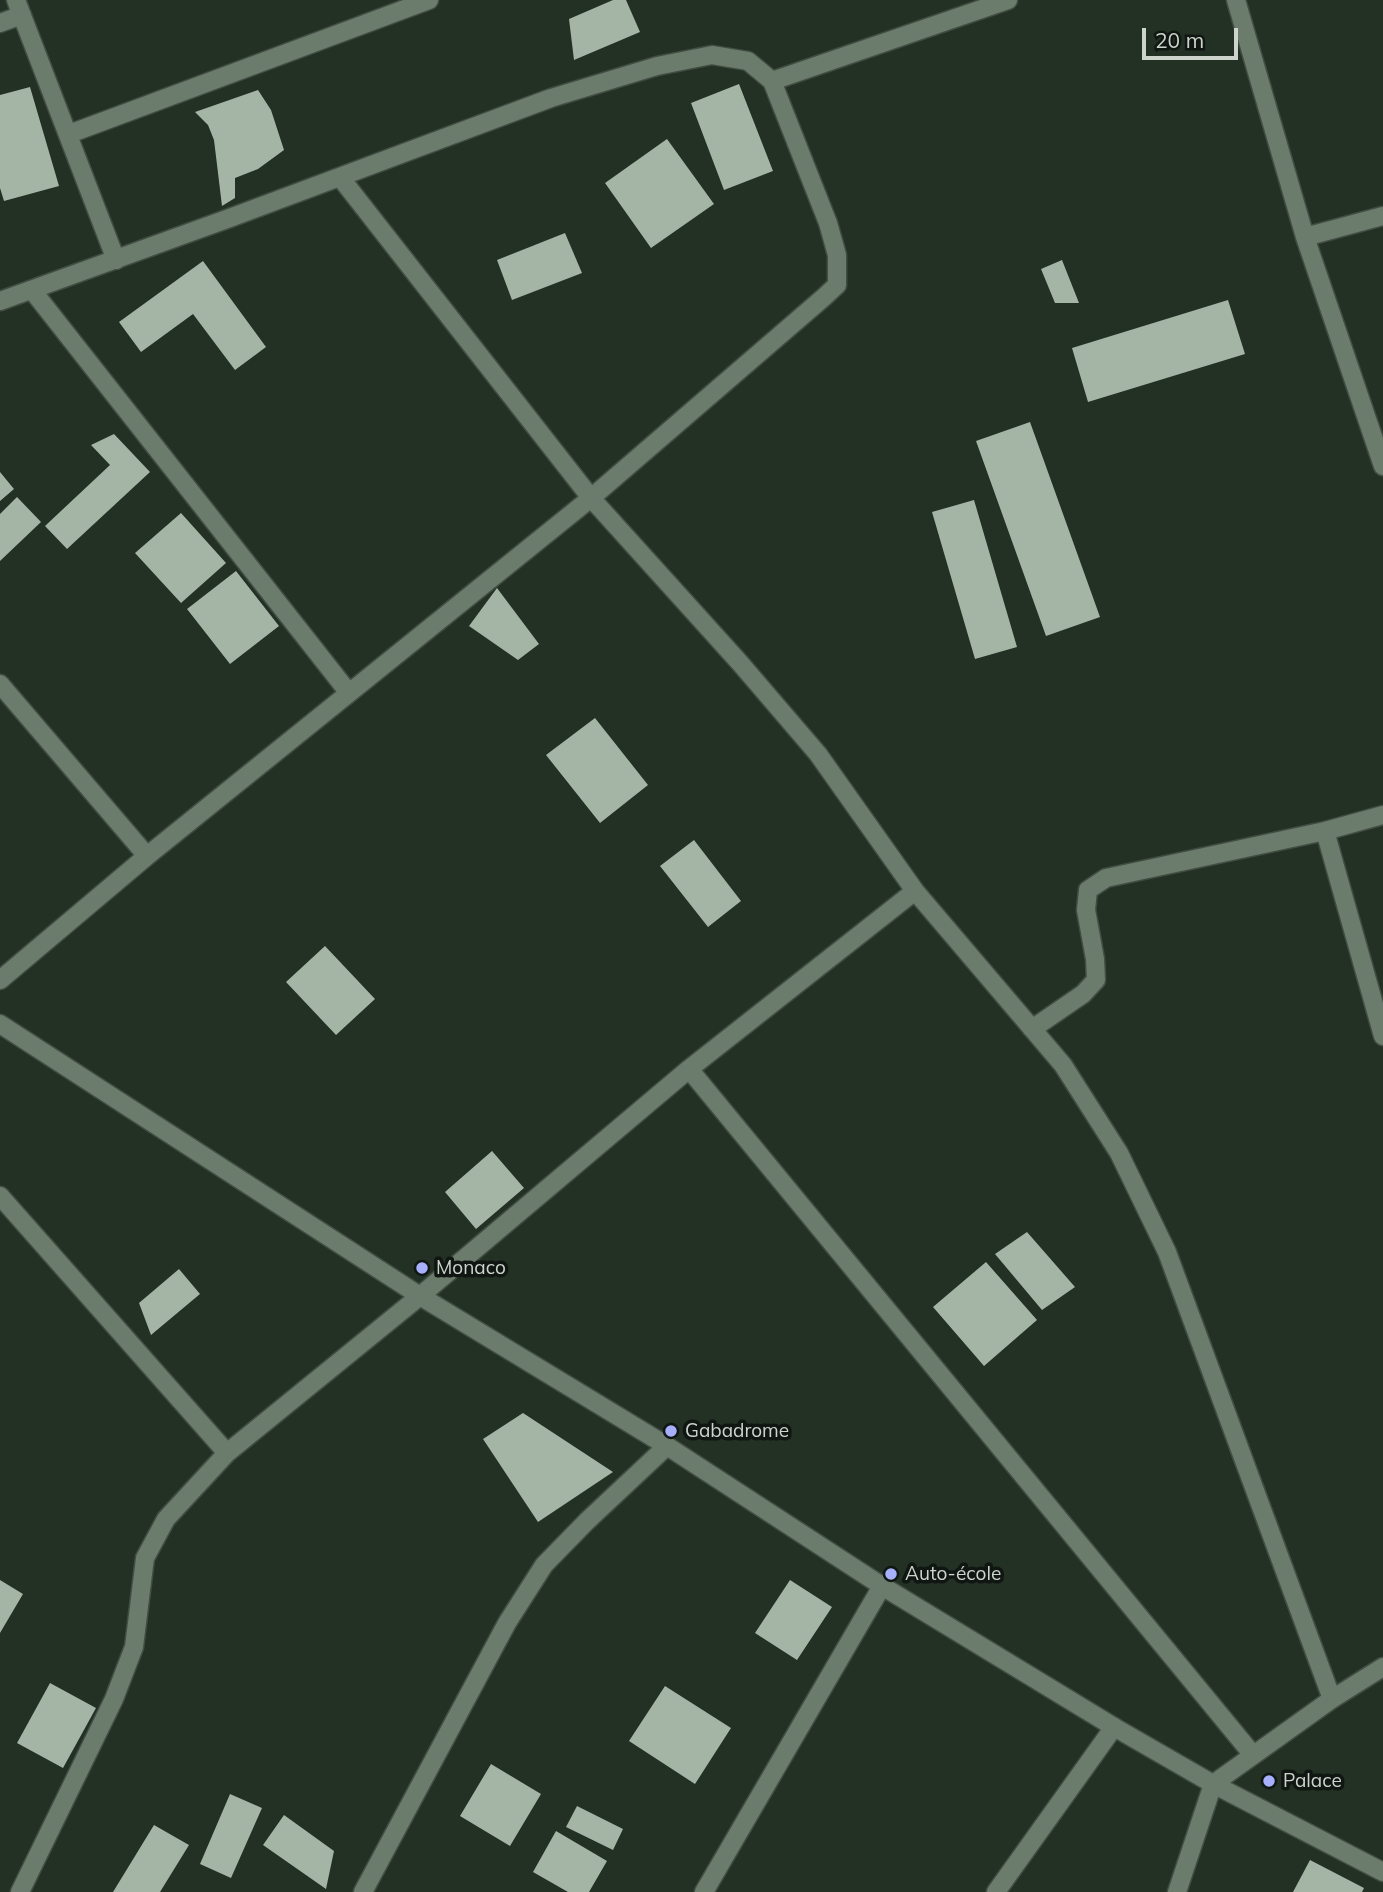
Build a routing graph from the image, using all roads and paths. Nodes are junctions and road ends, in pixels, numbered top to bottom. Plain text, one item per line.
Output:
1 (429, 0) edge
2 (1008, 0) edge
3 (1236, 0) edge
4 (19, 7) edge
5 (0, 23) edge
6 (772, 81) junction
7 (69, 134) junction
8 (340, 177) junction
9 (1383, 216) edge
10 (1305, 237) junction
11 (116, 260) junction
12 (32, 290) junction
13 (0, 301) edge
14 (1383, 466) edge
15 (591, 498) junction
16 (0, 684) edge
17 (349, 693) junction
18 (1383, 815) edge
19 (1325, 831) junction
20 (147, 856) junction
21 (915, 891) junction
22 (0, 981) edge
23 (0, 1024) edge
24 (1032, 1029) junction
25 (1383, 1036) edge
26 (690, 1069) junction
27 (0, 1196) edge
28 (420, 1296) junction
29 (667, 1447) junction
30 (227, 1453) junction
31 (882, 1586) junction
32 (1383, 1667) edge
33 (1332, 1699) junction
34 (1114, 1727) junction
35 (1253, 1755) junction
36 (1213, 1784) junction
37 (1383, 1872) edge
38 (20, 1892) edge
39 (363, 1892) edge
40 (704, 1892) edge
41 (996, 1892) edge
42 (1177, 1892) edge

1 - 7 street
2 - 6 street
3 - 10 street
4 - 5 street
4 - 7 street
6 - 8 street
6 - 15 street
7 - 11 street
8 - 11 street
8 - 15 street
9 - 10 street
10 - 14 street
11 - 12 street
12 - 13 street
12 - 17 street
15 - 17 street
15 - 21 street
16 - 20 street
17 - 20 street
18 - 19 street
19 - 24 street
19 - 25 street
20 - 22 street
21 - 24 street
21 - 26 street
23 - 28 street
24 - 33 street
26 - 28 street
26 - 35 street
27 - 30 street
28 - 29 street
28 - 30 street
29 - 31 street
29 - 39 street
30 - 38 street
31 - 34 street
31 - 40 street
32 - 33 street
33 - 35 street
34 - 36 street
34 - 41 street
35 - 36 street
36 - 37 street
36 - 42 street

